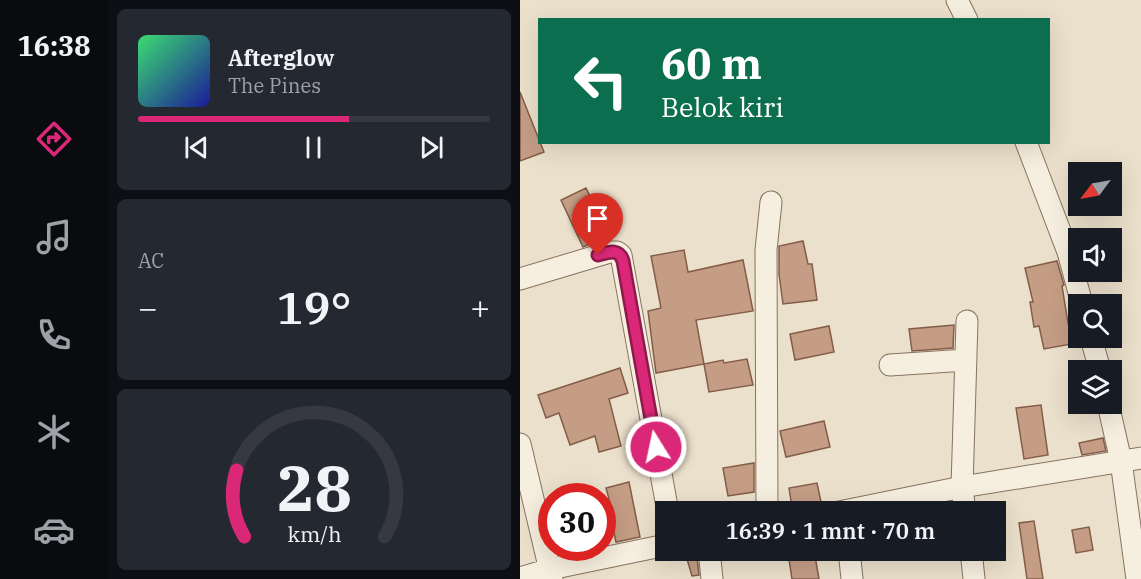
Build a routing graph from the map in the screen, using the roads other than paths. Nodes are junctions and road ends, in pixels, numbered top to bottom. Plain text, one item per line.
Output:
1 (957, 0) edge
2 (966, 18) edge
3 (1027, 144) edge
4 (771, 202) dead end
5 (520, 279) edge
6 (1079, 294) edge
7 (967, 321) dead end
8 (966, 360) junction
9 (890, 365) dead end
10 (1112, 414) edge
11 (520, 444) edge
12 (1131, 459) edge
13 (962, 487) junction
14 (666, 501) edge
15 (767, 501) edge
16 (892, 501) edge
17 (964, 501) edge
18 (655, 548) edge
19 (710, 561) edge
20 (851, 561) edge
21 (972, 561) edge
22 (551, 574) edge
23 (520, 578) edge
24 (712, 579) edge
25 (853, 579) edge
26 (974, 579) edge
27 (1137, 579) edge

1 - 2 street
3 - 6 street
4 - 15 street
5 - 14 street
7 - 8 street
8 - 9 street
8 - 13 street
10 - 12 street
11 - 22 street
12 - 13 street
12 - 27 street
13 - 16 street
13 - 17 street
18 - 22 street
19 - 24 street
20 - 25 street
21 - 26 street
22 - 23 street

